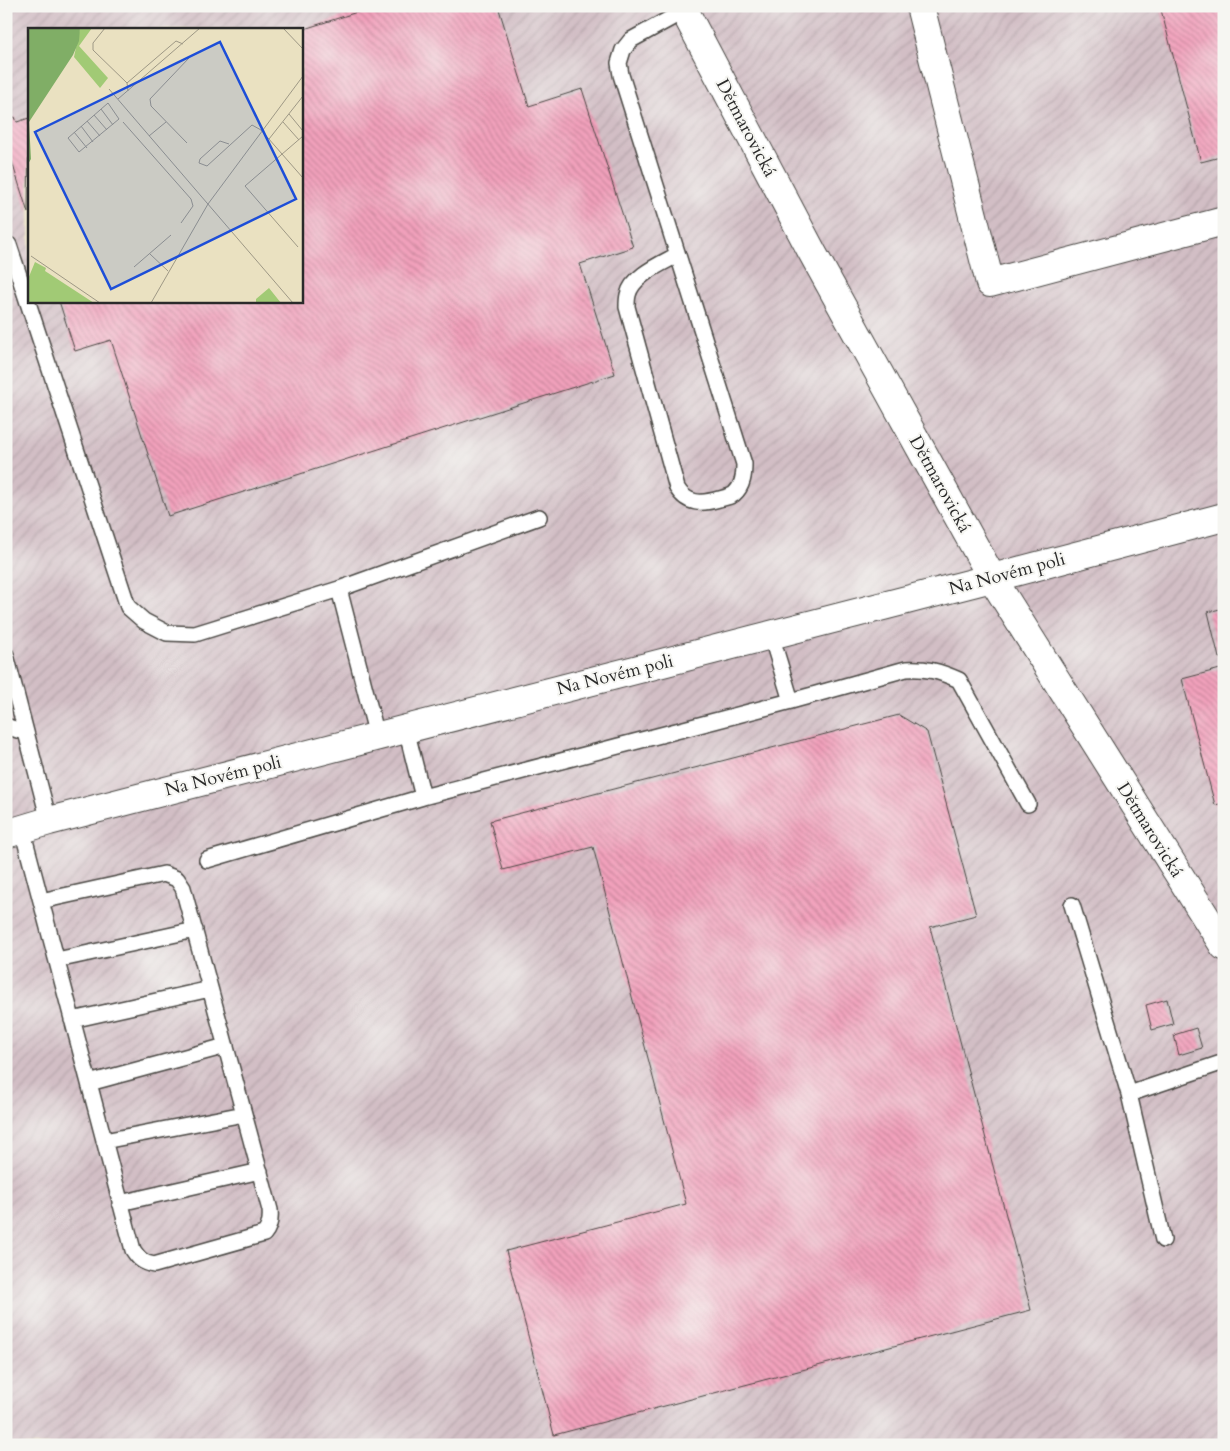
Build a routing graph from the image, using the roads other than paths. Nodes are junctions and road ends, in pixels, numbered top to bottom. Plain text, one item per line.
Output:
1 (920, 6) edge
2 (689, 8) edge
3 (1224, 221) edge
4 (9, 245) dead end
5 (677, 255) junction
6 (539, 517) dead end
7 (1224, 517) edge
8 (992, 578) junction
9 (339, 589) junction
10 (771, 635) junction
11 (6, 655) edge
12 (791, 701) junction
13 (6, 726) edge
14 (406, 729) junction
15 (26, 733) junction
16 (377, 736) junction
17 (423, 798) junction
18 (1028, 804) dead end
19 (49, 821) junction
20 (14, 831) edge
21 (207, 860) dead end
22 (41, 901) junction
23 (1072, 905) dead end
24 (195, 930) junction
25 (1224, 946) edge
26 (57, 960) junction
27 (210, 989) junction
28 (72, 1020) junction
29 (226, 1046) junction
30 (1224, 1062) edge
31 (89, 1083) junction
32 (1129, 1094) junction
33 (244, 1114) junction
34 (104, 1141) junction
35 (260, 1171) junction
36 (120, 1203) junction
37 (1163, 1240) dead end

1 - 3 street
2 - 5 lane
2 - 8 street, Dětmarovická
4 - 9 lane
5 - 5 lane
6 - 9 lane
7 - 8 street, Na Novém poli
8 - 10 street, Na Novém poli
8 - 25 street, Dětmarovická
9 - 16 lane
10 - 12 lane
10 - 14 street, Na Novém poli
11 - 15 lane
12 - 17 lane
12 - 18 lane
13 - 15 lane
14 - 16 street, Na Novém poli
14 - 17 lane
15 - 19 lane
16 - 19 street, Na Novém poli
17 - 21 lane
19 - 20 street, Na Novém poli
20 - 22 lane
22 - 24 lane
22 - 26 lane
23 - 32 lane
24 - 26 lane
24 - 27 lane
26 - 28 lane
27 - 28 lane
27 - 29 lane
28 - 31 lane
29 - 31 lane
29 - 33 lane
30 - 32 lane
31 - 34 lane
32 - 37 lane
33 - 34 lane
33 - 35 lane
34 - 36 lane
35 - 36 lane
35 - 36 lane

